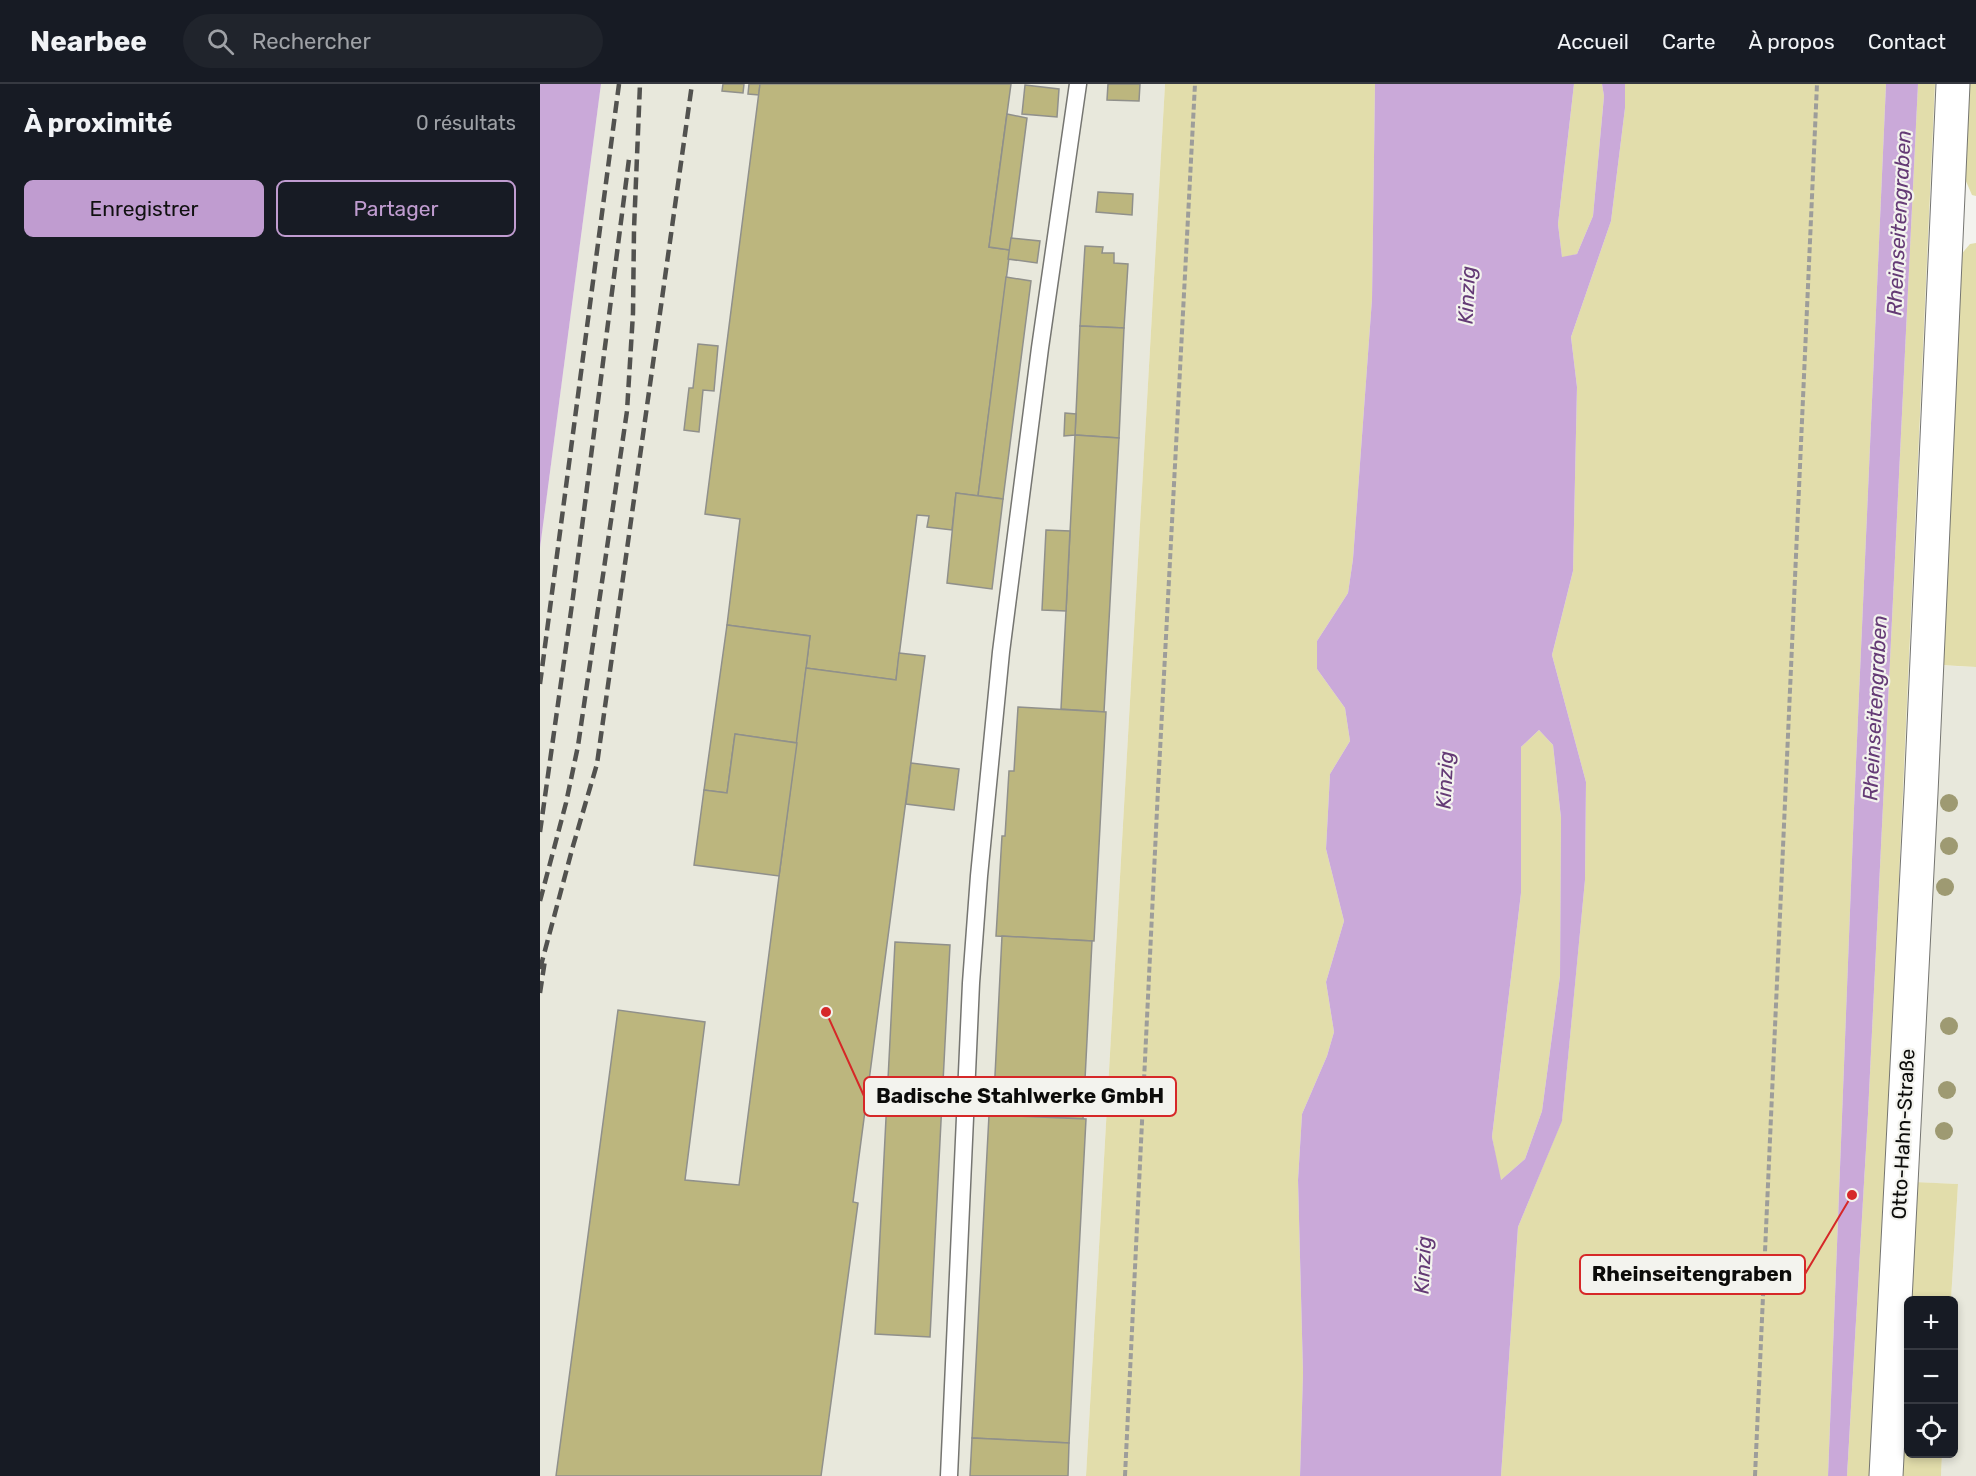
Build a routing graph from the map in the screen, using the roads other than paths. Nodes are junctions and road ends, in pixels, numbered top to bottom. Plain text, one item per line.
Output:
1 (1078, 84) edge
2 (1953, 84) edge
3 (949, 1476) edge
4 (1886, 1476) edge

1 - 3 lane
2 - 4 street, Otto-Hahn-Straße

